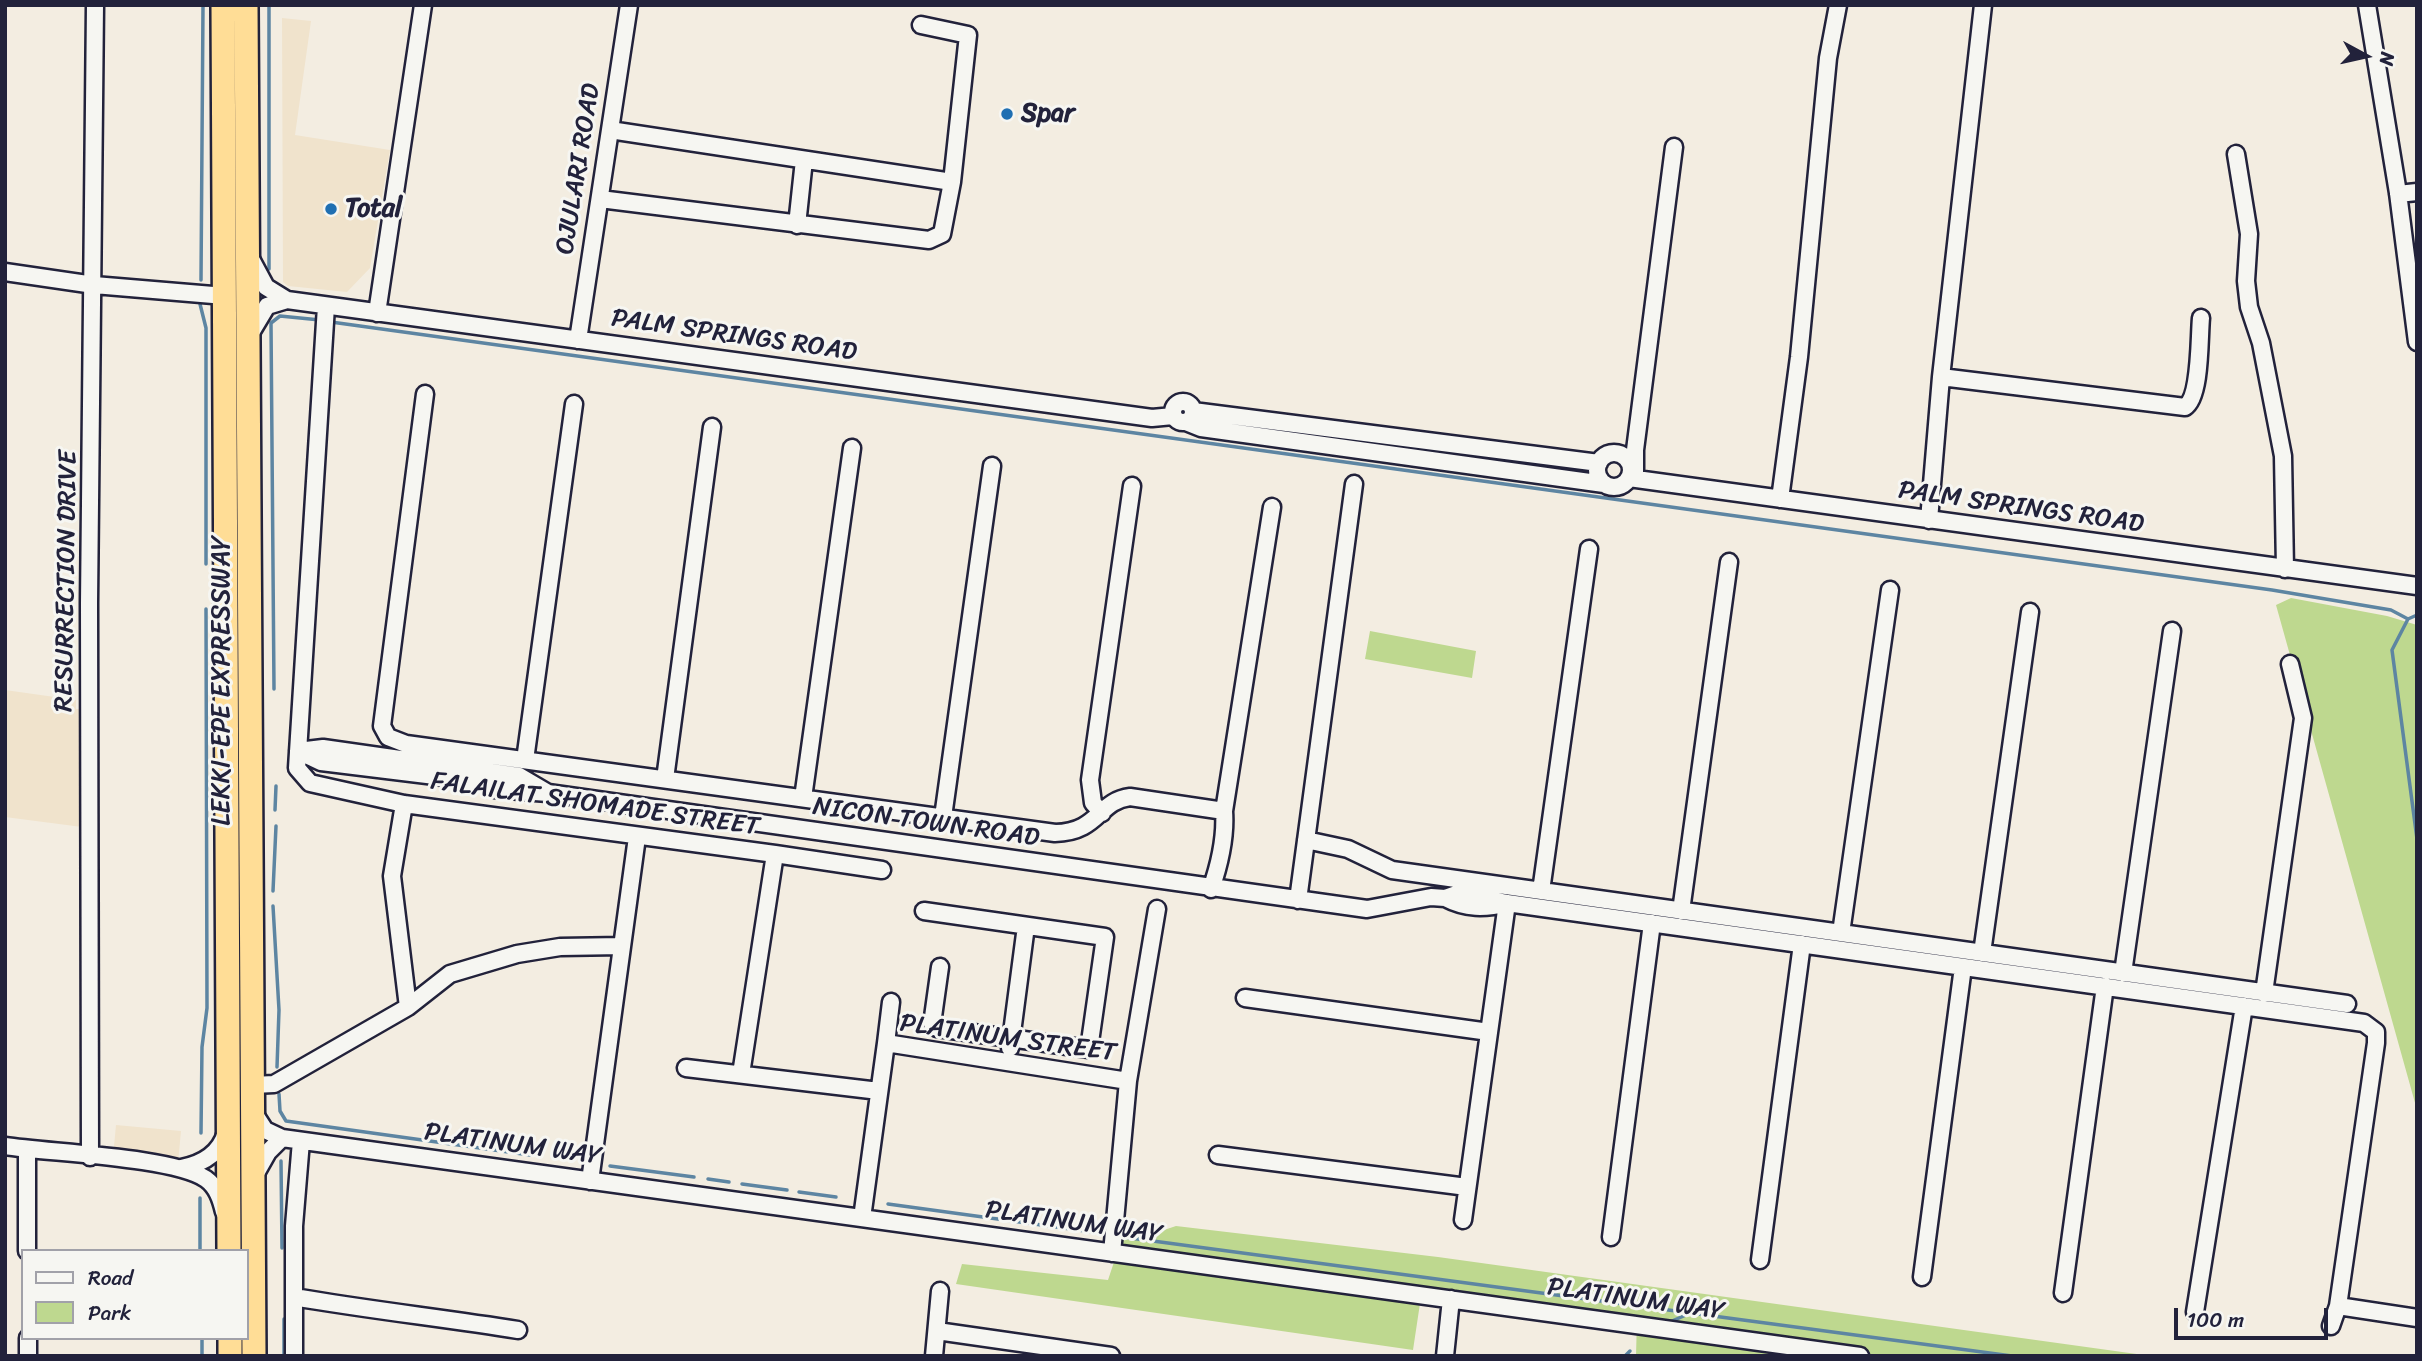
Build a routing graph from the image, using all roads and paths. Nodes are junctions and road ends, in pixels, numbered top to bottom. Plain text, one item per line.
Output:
1 (95, 5) edge
2 (223, 5) edge
3 (246, 5) edge
4 (423, 5) edge
5 (629, 5) edge
6 (1838, 5) edge
7 (1983, 5) edge
8 (2367, 5) edge
9 (921, 25) dead end
10 (610, 130) junction
11 (1674, 147) dead end
12 (2236, 154) dead end
13 (804, 160) junction
14 (952, 182) junction
15 (2417, 192) edge
16 (2398, 194) junction
17 (600, 199) junction
18 (2409, 218) edge
19 (797, 225) junction
20 (246, 248) junction
21 (5, 272) edge
22 (94, 285) junction
23 (225, 296) junction
24 (287, 300) junction
25 (377, 313) junction
26 (326, 315) junction
27 (2201, 318) dead end
28 (578, 340) junction
29 (2417, 342) edge
30 (247, 350) junction
31 (1941, 377) junction
32 (425, 394) dead end
33 (574, 404) dead end
34 (1184, 416) junction
35 (712, 427) dead end
36 (852, 448) dead end
37 (1599, 463) junction
38 (992, 466) dead end
39 (1632, 478) junction
40 (1354, 484) dead end
41 (1604, 484) junction
42 (1132, 486) dead end
43 (1780, 499) junction
44 (1272, 507) dead end
45 (1929, 520) junction
46 (1589, 549) dead end
47 (1728, 562) dead end
48 (2285, 569) junction
49 (2413, 582) edge
50 (1890, 590) dead end
51 (2030, 611) dead end
52 (2172, 631) dead end
53 (2291, 664) dead end
54 (298, 751) junction
55 (525, 760) junction
56 (665, 779) junction
57 (803, 798) junction
58 (404, 804) junction
59 (1224, 811) junction
60 (1102, 813) junction
61 (943, 817) junction
62 (637, 837) junction
63 (1306, 840) junction
64 (775, 854) junction
65 (882, 870) dead end
66 (1211, 889) junction
67 (1541, 891) junction
68 (1298, 900) junction
69 (1507, 903) junction
70 (1157, 909) dead end
71 (924, 911) dead end
72 (1681, 911) junction
73 (1652, 923) junction
74 (1026, 926) junction
75 (1841, 933) junction
76 (1802, 944) junction
77 (622, 946) junction
78 (1982, 953) junction
79 (940, 967) dead end
80 (1963, 967) junction
81 (2123, 973) junction
82 (2105, 986) junction
83 (2264, 993) junction
84 (1245, 998) dead end
85 (891, 1002) dead end
86 (2347, 1004) dead end
87 (2244, 1006) junction
88 (408, 1007) junction
89 (1489, 1032) junction
90 (1010, 1040) junction
91 (886, 1043) junction
92 (1009, 1061) junction
93 (686, 1068) dead end
94 (741, 1074) junction
95 (1128, 1081) junction
96 (253, 1085) junction
97 (879, 1091) junction
98 (253, 1112) junction
99 (230, 1116) junction
100 (282, 1138) junction
101 (301, 1141) junction
102 (5, 1146) edge
103 (27, 1150) junction
104 (1218, 1155) dead end
105 (90, 1157) junction
106 (181, 1168) junction
107 (590, 1181) junction
108 (254, 1182) junction
109 (1467, 1187) junction
110 (862, 1218) junction
111 (1462, 1220) dead end
112 (1611, 1237) dead end
113 (229, 1246) edge
114 (27, 1249) edge
115 (1112, 1252) junction
116 (1760, 1260) dead end
117 (1922, 1277) dead end
118 (940, 1291) dead end
119 (2063, 1293) dead end
120 (294, 1297) junction
121 (1451, 1299) junction
122 (2338, 1306) junction
123 (2195, 1312) dead end
124 (2417, 1318) edge
125 (2331, 1326) dead end
126 (518, 1330) dead end
127 (937, 1331) junction
128 (1772, 1350) edge
129 (254, 1356) edge
130 (295, 1356) edge
131 (934, 1356) edge
132 (1111, 1356) edge
133 (1446, 1356) edge
134 (1860, 1356) edge

1 - 22 street, RESURRECTION DRIVE
2 - 23 highway, LEKKI-EPE EXPRESSWAY
3 - 20 highway, LEKKI-EPE EXPRESSWAY
4 - 25 street
5 - 10 street, OJULARI ROAD
6 - 43 street
7 - 31 street
8 - 16 street
9 - 14 street
10 - 13 street
10 - 17 street, OJULARI ROAD
11 - 39 street
12 - 48 street
13 - 14 street
13 - 19 street
14 - 19 street
15 - 16 street
16 - 18 street
17 - 19 street
17 - 28 street, OJULARI ROAD
18 - 29 street
20 - 24 street
20 - 30 highway, LEKKI-EPE EXPRESSWAY
21 - 22 street
22 - 23 street
22 - 105 street, RESURRECTION DRIVE
23 - 99 highway, LEKKI-EPE EXPRESSWAY
24 - 26 street, PALM SPRINGS ROAD
24 - 30 street
25 - 26 street, PALM SPRINGS ROAD
25 - 28 street, PALM SPRINGS ROAD
26 - 54 street
27 - 31 street
28 - 34 street, PALM SPRINGS ROAD
30 - 96 highway, LEKKI-EPE EXPRESSWAY
31 - 45 street
32 - 55 street
33 - 55 street
34 - 37 street
34 - 41 street
35 - 56 street
36 - 57 street
37 - 39 street
37 - 41 street
38 - 61 street
39 - 41 street
39 - 43 street, PALM SPRINGS ROAD
40 - 63 street
42 - 60 street
43 - 45 street, PALM SPRINGS ROAD
44 - 59 street
45 - 48 street, PALM SPRINGS ROAD
46 - 67 street
47 - 72 street
48 - 49 street, PALM SPRINGS ROAD
50 - 75 street
51 - 78 street
52 - 81 street
53 - 83 street
54 - 58 street, FALAILAT SHOMADE STREET
54 - 66 street, NICON TOWN ROAD
55 - 56 street
56 - 57 street
57 - 61 street
58 - 62 street, FALAILAT SHOMADE STREET
58 - 88 street
59 - 60 street
59 - 66 street
60 - 61 street
62 - 64 street, FALAILAT SHOMADE STREET
62 - 77 street
63 - 67 street
63 - 68 street
64 - 65 street
64 - 94 street, FALAILAT SHOMADE STREET
66 - 68 street, NICON TOWN ROAD
67 - 72 street
68 - 69 street, NICON TOWN ROAD
69 - 73 street, NICON TOWN ROAD
69 - 89 street
70 - 95 street
71 - 74 street
72 - 75 street
73 - 76 street, NICON TOWN ROAD
73 - 112 street
74 - 90 street
74 - 90 street
75 - 78 street
76 - 80 street, NICON TOWN ROAD
76 - 116 street
77 - 88 street
77 - 107 street
78 - 81 street
79 - 90 street
80 - 82 street, NICON TOWN ROAD
80 - 117 street
81 - 83 street
82 - 87 street, NICON TOWN ROAD
82 - 119 street
83 - 86 street
84 - 89 street
85 - 91 street
87 - 122 street, NICON TOWN ROAD
87 - 123 street
88 - 96 street
89 - 109 street
90 - 92 street
91 - 92 street, PLATINUM STREET
91 - 97 street, PLATINUM STREET
92 - 95 street, PLATINUM STREET
93 - 94 street
94 - 97 street
95 - 115 street
96 - 98 highway, LEKKI-EPE EXPRESSWAY
97 - 110 street, PLATINUM STREET
98 - 100 street
98 - 108 highway, LEKKI-EPE EXPRESSWAY
99 - 106 street
99 - 113 highway, LEKKI-EPE EXPRESSWAY
100 - 101 street, PLATINUM WAY
100 - 108 street
101 - 107 street, PLATINUM WAY
101 - 120 street
102 - 103 street
103 - 105 street
103 - 114 street
104 - 109 street
105 - 106 street
106 - 113 street
107 - 110 street, PLATINUM WAY
108 - 129 highway, LEKKI-EPE EXPRESSWAY
109 - 111 street
110 - 115 street, PLATINUM WAY
115 - 121 street, PLATINUM WAY
118 - 127 street
120 - 126 street
120 - 130 street
121 - 128 street, PLATINUM WAY
121 - 133 street
122 - 124 street
122 - 125 street
127 - 131 street
127 - 132 street
128 - 134 street, PLATINUM WAY

